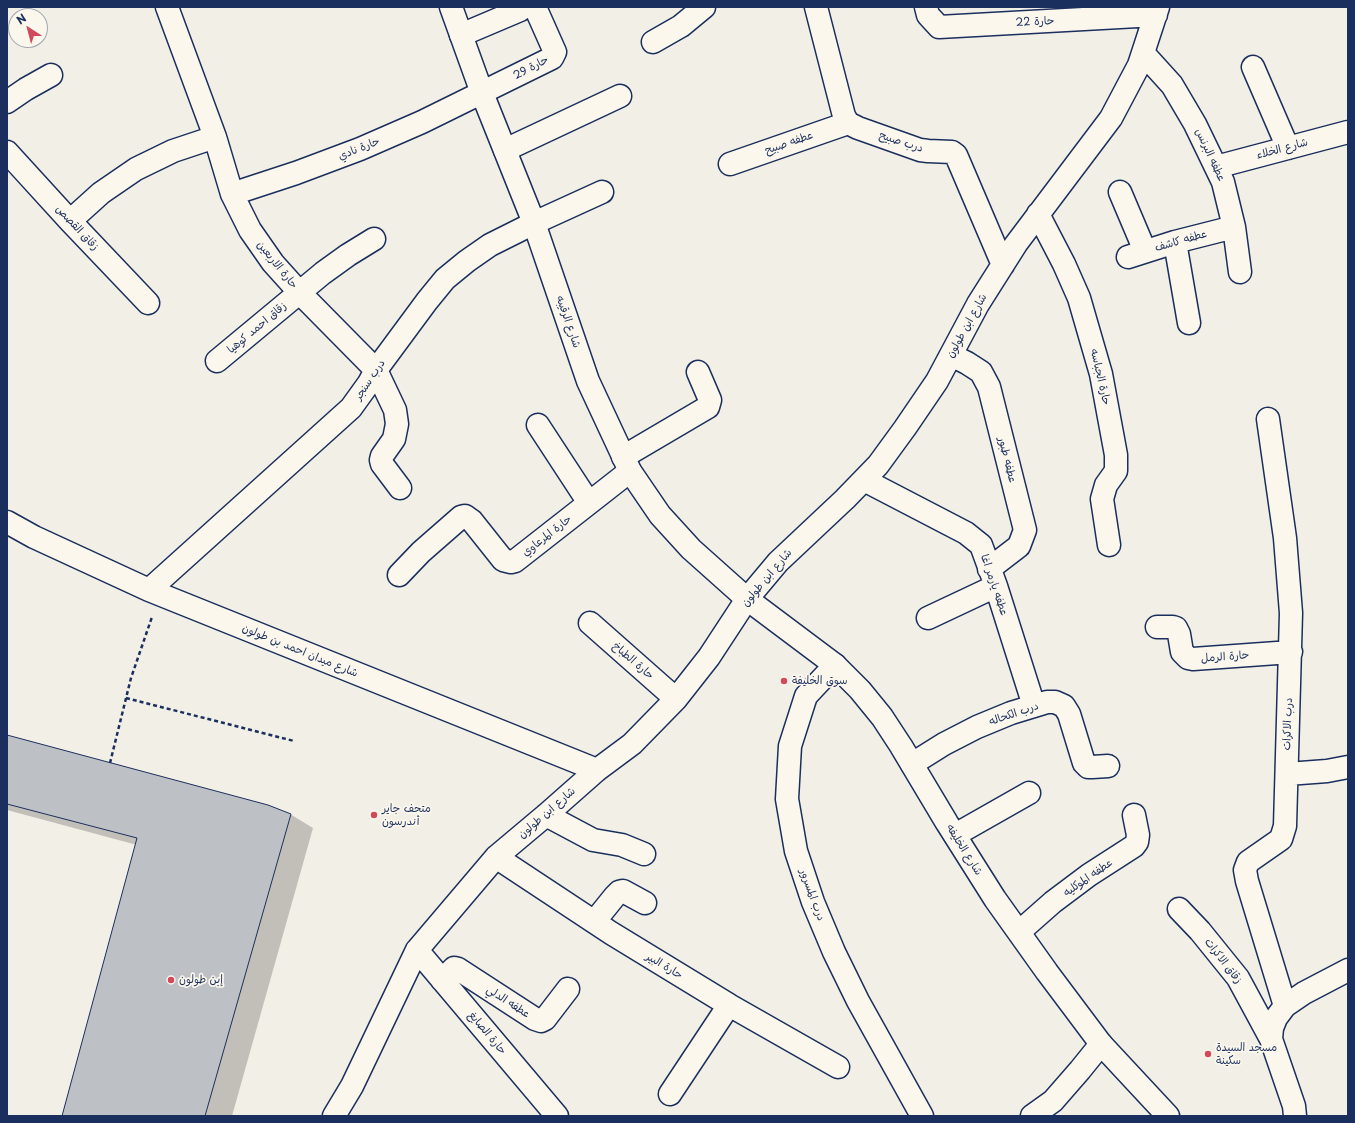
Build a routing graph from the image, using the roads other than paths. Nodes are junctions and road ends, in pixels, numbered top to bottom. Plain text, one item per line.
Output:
1 (167, 7) edge
2 (451, 7) edge
3 (704, 7) edge
4 (816, 7) edge
5 (926, 7) edge
6 (528, 8) edge
7 (1157, 11) edge
8 (461, 35) junction
9 (653, 42) dead end
10 (1143, 53) junction
11 (1253, 67) dead end
12 (51, 75) dead end
13 (482, 93) junction
14 (620, 96) dead end
15 (7, 102) edge
16 (848, 123) junction
17 (1348, 132) edge
18 (215, 137) junction
19 (1288, 148) junction
20 (505, 150) junction
21 (7, 152) edge
22 (730, 164) dead end
23 (1216, 167) junction
24 (602, 192) dead end
25 (1120, 192) dead end
26 (232, 194) junction
27 (1038, 214) junction
28 (70, 221) junction
29 (534, 223) junction
30 (1234, 227) junction
31 (374, 239) dead end
32 (1175, 242) junction
33 (1003, 265) junction
34 (1240, 272) dead end
35 (300, 293) junction
36 (148, 303) dead end
37 (1189, 323) dead end
38 (951, 354) junction
39 (217, 361) dead end
40 (376, 370) junction
41 (698, 372) dead end
42 (1268, 419) dead end
43 (538, 425) dead end
44 (627, 464) junction
45 (864, 480) junction
46 (400, 488) dead end
47 (589, 503) junction
48 (7, 522) edge
49 (1109, 545) dead end
50 (399, 575) dead end
51 (992, 578) junction
52 (154, 592) junction
53 (747, 599) junction
54 (928, 618) dead end
55 (590, 623) dead end
56 (1157, 627) dead end
57 (1291, 652) junction
58 (836, 665) junction
59 (676, 699) junction
60 (1034, 706) junction
61 (912, 764) junction
62 (1108, 766) dead end
63 (1348, 768) edge
64 (597, 770) junction
65 (1287, 774) junction
66 (1029, 793) dead end
67 (546, 815) junction
68 (1134, 815) dead end
69 (955, 835) junction
70 (644, 854) dead end
71 (496, 857) junction
72 (646, 903) dead end
73 (1179, 909) dead end
74 (594, 922) junction
75 (1019, 932) junction
76 (417, 950) junction
77 (1348, 970) edge
78 (442, 980) junction
79 (568, 989) dead end
80 (729, 1005) junction
81 (1285, 1006) junction
82 (1271, 1039) junction
83 (1100, 1044) junction
84 (838, 1067) dead end
85 (670, 1094) dead end
86 (343, 1112) edge
87 (916, 1114) edge
88 (557, 1116) edge
89 (1032, 1116) edge
90 (1168, 1116) edge
91 (1295, 1116) edge

1 - 18 street, حارة الاربعين
2 - 8 street, شارع الرقيبه
3 - 9 street
4 - 16 street
5 - 7 street, حارة 22
6 - 8 street
6 - 13 street, حارة 29
7 - 10 street, شارع ابن طولون
8 - 13 street, شارع الرقيبه
10 - 23 street, عطفه البرنس
10 - 27 street, شارع ابن طولون
11 - 19 street
12 - 15 street
13 - 20 street, شارع الرقيبه
13 - 26 street, حارة نادي
14 - 20 street
16 - 22 street, عطفه صبيح
16 - 33 street, درب صبيح
17 - 19 street, شارع الخلاء
18 - 26 street, حارة الاربعين
18 - 28 street
19 - 23 street, شارع الخلاء
20 - 29 street, شارع الرقيبه
21 - 28 street, زقاق القصص
23 - 30 street, عطفه البرنس
24 - 29 street, درب سنجر
25 - 32 street, عطفه كاشف
26 - 35 street, حارة الاربعين
27 - 33 street, شارع ابن طولون
27 - 49 street, حارة الجباسه
28 - 36 street, زقاق القصص
29 - 40 street, درب سنجر
29 - 44 street, شارع الرقيبه
30 - 32 street, عطفه كاشف
30 - 34 street, عطفه البرنس
31 - 35 street, زقاق احمد كوهيا
32 - 37 street
33 - 38 street, شارع ابن طولون
35 - 39 street, زقاق احمد كوهيا
35 - 40 street, حارة الاربعين
38 - 45 street, شارع ابن طولون
38 - 51 street, عطفه طبور
40 - 46 street, حارة الاربعين
40 - 52 street, درب سنجر
41 - 44 street, حارة المرعاوي
42 - 57 street, درب الاكرات
43 - 47 street
44 - 47 street, حارة المرعاوي
44 - 53 street, شارع الرقيبه
45 - 51 street, عطفه يارمر اغا
45 - 53 street, شارع ابن طولون
47 - 50 street, حارة المرعاوي
48 - 52 street, شارع ميدان احمد بن طولون
51 - 54 street, عطفه طبور
51 - 60 street, عطفه يارمر اغا
52 - 64 street, شارع ميدان احمد بن طولون
53 - 58 street, شارع الخليفه
53 - 59 street, شارع ابن طولون
55 - 59 street, حارة الطباخ
56 - 57 street, حارة الرمل
57 - 65 street, درب الاكرات
58 - 61 street, شارع الخليفه
58 - 87 street, درب المسرور
59 - 64 street, شارع ابن طولون
60 - 61 street, درب الكحاله
60 - 62 street, درب الكحاله
61 - 69 street, شارع الخليفه
63 - 65 street
64 - 67 street, شارع ابن طولون
65 - 81 street, درب الاكرات
66 - 69 street
67 - 70 street
67 - 71 street, شارع ابن طولون
68 - 75 street, عطفه الموكليه
69 - 75 street, شارع الخليفه
71 - 74 street, حارة البير
71 - 76 street, شارع ابن طولون
72 - 74 street
73 - 82 street, زقاق الاكرات
74 - 80 street, حارة البير
75 - 83 street, شارع الخليفه
76 - 78 street, حارة الصايغ
76 - 86 street, شارع ابن طولون
77 - 81 street
78 - 79 street, عطفه الدلي
78 - 88 street, حارة الصايغ
80 - 84 street, حارة البير
80 - 85 street
81 - 82 street
82 - 91 street, زقاق الاكرات
83 - 89 street
83 - 90 street, شارع الخليفه

